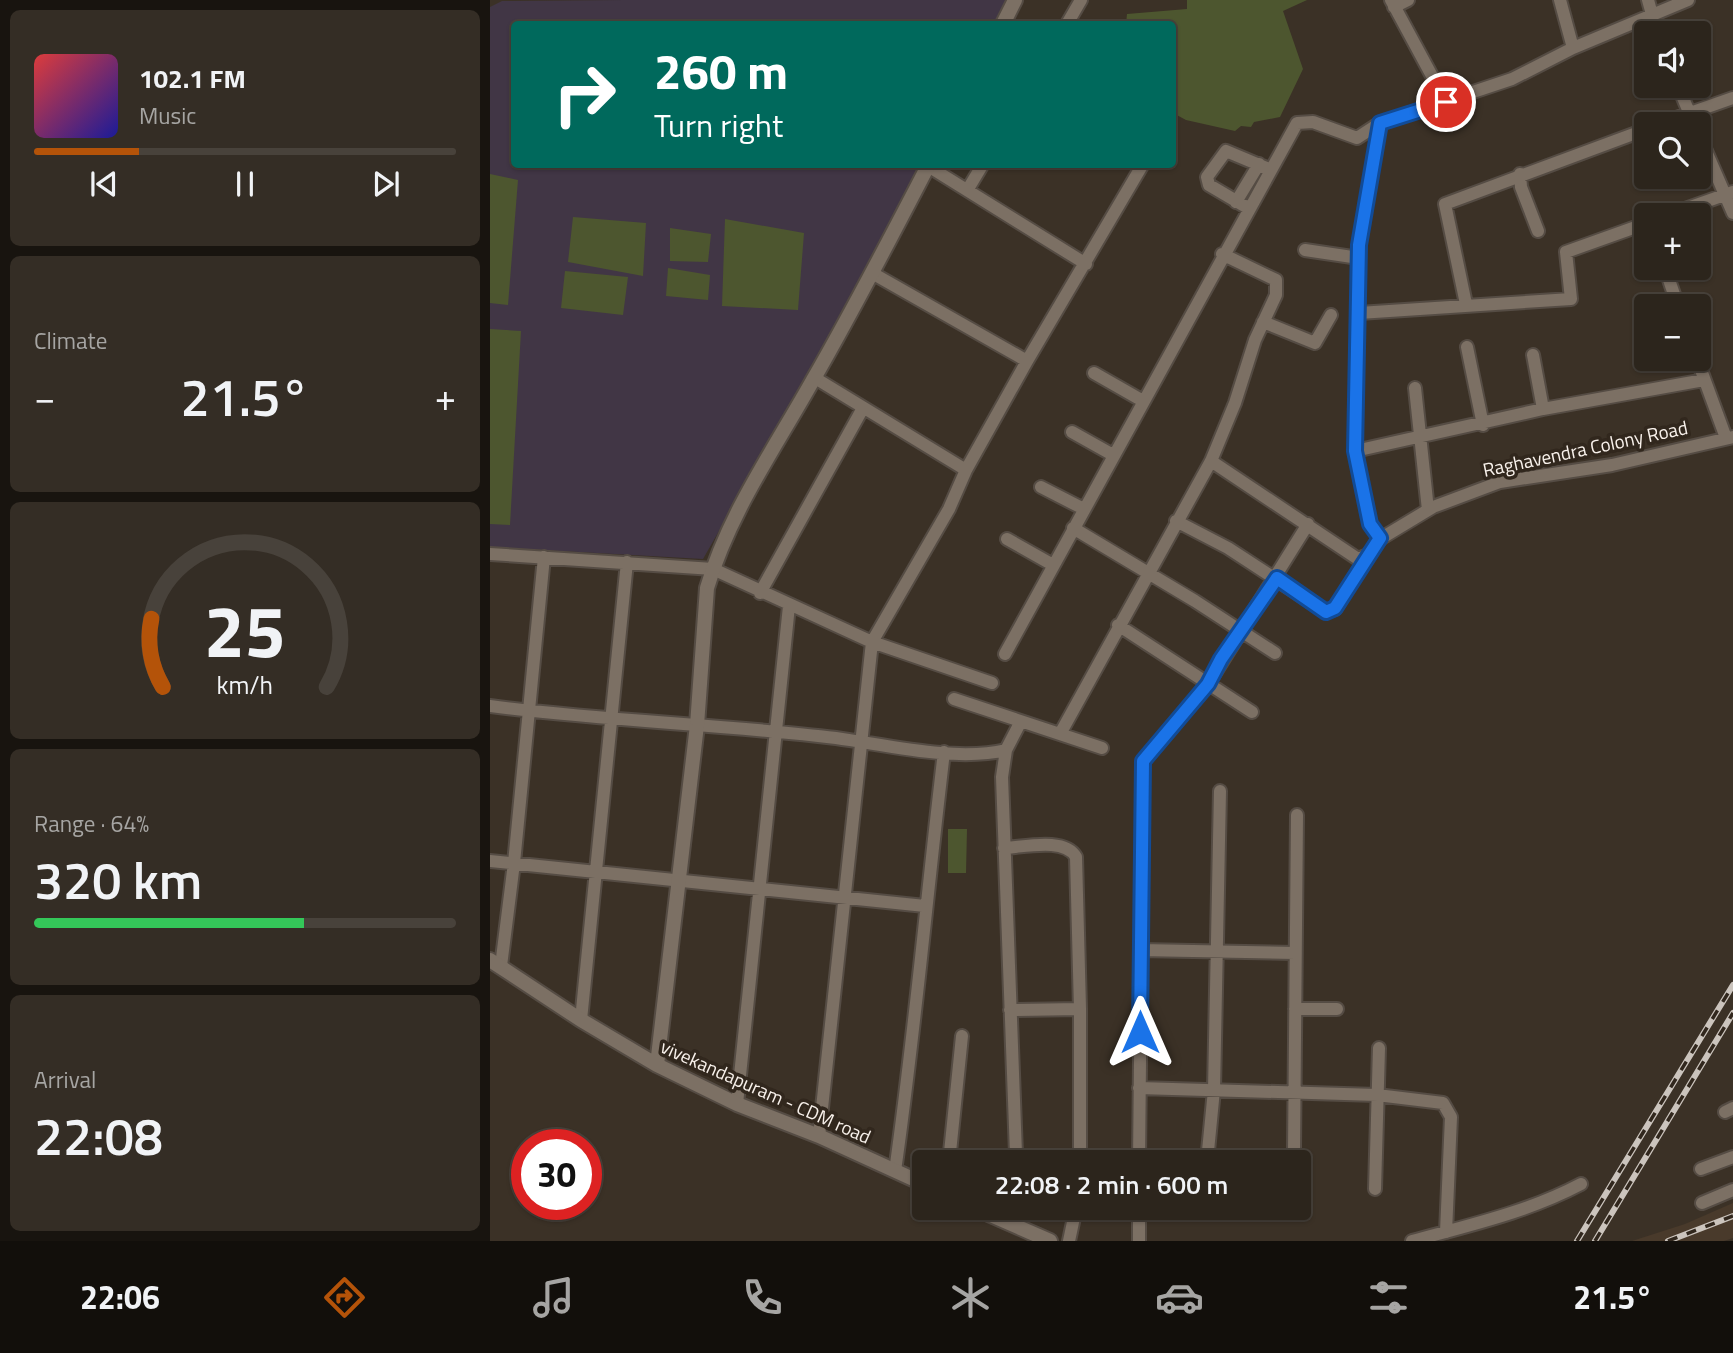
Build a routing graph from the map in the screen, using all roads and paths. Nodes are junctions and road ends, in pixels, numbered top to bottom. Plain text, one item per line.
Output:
1 (1016, 0) edge
2 (1081, 0) edge
3 (1408, 0) edge
4 (1560, 0) edge
5 (1648, 0) edge
6 (1688, 0) edge
7 (1392, 3) edge
8 (1652, 16) junction
9 (1005, 21) edge
10 (1069, 21) edge
11 (1653, 21) edge
12 (1573, 48) junction
13 (1733, 98) edge
14 (1446, 102) junction
15 (1706, 112) edge
16 (1380, 123) junction
17 (1634, 134) edge
18 (1711, 158) edge
19 (1264, 167) junction
20 (927, 168) edge
21 (934, 168) edge
22 (981, 168) edge
23 (1141, 168) edge
24 (1520, 174) junction
25 (968, 189) junction
26 (1730, 194) edge
27 (1703, 203) edge
28 (1242, 205) junction
29 (1733, 213) edge
30 (1634, 228) edge
31 (1538, 232) dead end
32 (1305, 250) dead end
33 (1222, 254) junction
34 (1359, 258) junction
35 (1086, 264) junction
36 (872, 273) junction
37 (1466, 304) junction
38 (1359, 313) junction
39 (1331, 315) dead end
40 (1263, 322) junction
41 (1467, 347) dead end
42 (1533, 355) dead end
43 (1027, 361) junction
44 (1701, 371) edge
45 (1094, 373) dead end
46 (815, 378) junction
47 (1704, 380) junction
48 (1415, 388) dead end
49 (1143, 401) junction
50 (863, 408) junction
51 (1543, 409) junction
52 (1483, 425) junction
53 (1072, 432) dead end
54 (1730, 437) edge
55 (1420, 438) junction
56 (1355, 451) junction
57 (1113, 455) junction
58 (1211, 461) junction
59 (966, 470) junction
60 (1041, 487) dead end
61 (1084, 509) junction
62 (1428, 510) junction
63 (1177, 521) junction
64 (1308, 524) junction
65 (1073, 528) junction
66 (1380, 538) junction
67 (1007, 539) dead end
68 (490, 554) edge
69 (1368, 555) junction
70 (544, 557) junction
71 (627, 562) junction
72 (1053, 565) junction
73 (713, 569) junction
74 (1147, 573) junction
75 (1277, 578) junction
76 (760, 593) junction
77 (789, 606) junction
78 (1118, 625) junction
79 (1240, 631) junction
80 (872, 642) junction
81 (1275, 653) dead end
82 (1005, 654) dead end
83 (992, 683) dead end
84 (1208, 684) junction
85 (954, 699) dead end
86 (490, 706) edge
87 (528, 711) junction
88 (1252, 712) dead end
89 (612, 720) junction
90 (1020, 723) junction
91 (696, 725) junction
92 (777, 734) junction
93 (1060, 734) junction
94 (861, 742) junction
95 (1102, 748) dead end
96 (1006, 750) junction
97 (944, 752) junction
98 (1220, 790) dead end
99 (1297, 815) dead end
100 (1004, 848) junction
101 (490, 861) edge
102 (514, 863) junction
103 (598, 872) junction
104 (680, 881) junction
105 (760, 889) junction
106 (844, 898) junction
107 (925, 906) junction
108 (1140, 950) junction
109 (1215, 952) junction
110 (1295, 953) junction
111 (495, 963) edge
112 (1080, 1009) junction
113 (1295, 1009) junction
114 (1337, 1009) dead end
115 (1010, 1010) junction
116 (580, 1020) junction
117 (962, 1036) dead end
118 (1379, 1048) dead end
119 (657, 1065) junction
120 (1139, 1088) junction
121 (1214, 1090) junction
122 (1294, 1093) junction
123 (1377, 1095) junction
124 (737, 1104) junction
125 (820, 1136) junction
126 (950, 1150) edge
127 (1016, 1150) edge
128 (1080, 1150) edge
129 (1139, 1150) edge
130 (1208, 1150) edge
131 (1292, 1150) edge
132 (1733, 1157) edge
133 (1701, 1169) dead end
134 (895, 1171) junction
135 (912, 1179) edge
136 (1581, 1184) dead end
137 (1375, 1189) dead end
138 (1733, 1190) edge
139 (1702, 1203) dead end
140 (1002, 1220) edge
141 (1073, 1220) edge
142 (1139, 1220) edge
143 (1446, 1232) junction
144 (1050, 1241) edge
145 (1069, 1241) edge
146 (1139, 1241) edge
147 (1412, 1241) edge

1 - 9 street
2 - 10 street
3 - 7 street
4 - 12 street
5 - 8 street
6 - 8 street
7 - 14 street
8 - 11 street
8 - 12 street
12 - 14 street
13 - 15 street
14 - 16 street
16 - 19 street
16 - 34 street
17 - 24 street
18 - 26 street
19 - 28 street
19 - 28 street
20 - 36 street
21 - 25 street
22 - 25 street
23 - 35 street
24 - 31 street
24 - 37 street
25 - 35 street
26 - 27 street
26 - 29 street
28 - 33 street
30 - 37 street
32 - 34 street
33 - 40 street
33 - 49 street
34 - 38 street
35 - 43 street
36 - 43 street
36 - 46 street
37 - 38 street
38 - 56 street
39 - 40 street
40 - 58 street
41 - 52 street
42 - 51 street
43 - 59 street
44 - 47 street
45 - 49 street
46 - 50 street
46 - 73 street
47 - 51 street
47 - 54 street
48 - 55 street
49 - 57 street
50 - 59 street
50 - 76 street
51 - 52 street
52 - 55 street
53 - 57 street
54 - 62 street, Raghavendra Colony Road
55 - 56 street
55 - 62 street
56 - 66 street
57 - 61 street
58 - 63 street
58 - 64 street
59 - 80 street
60 - 61 street
61 - 65 street
62 - 66 street, Raghavendra Colony Road
63 - 74 street
63 - 75 street
64 - 69 street
64 - 75 street
65 - 72 street
65 - 74 street
66 - 69 street, Raghavendra Colony Road
67 - 72 street
68 - 70 street
69 - 75 street, Raghavendra Colony Road
70 - 71 street
70 - 87 street
71 - 73 street
71 - 89 street
72 - 82 street
73 - 76 street
73 - 91 street
74 - 78 street
74 - 79 street
75 - 79 street
76 - 77 street
77 - 80 street
77 - 92 street
78 - 84 street
78 - 93 street
79 - 81 street
79 - 84 street
80 - 83 street
80 - 94 street
84 - 88 street
84 - 108 street
85 - 90 street
86 - 87 street
87 - 89 street
87 - 102 street
89 - 91 street
89 - 103 street
90 - 93 street
90 - 96 street
91 - 92 street
91 - 104 street
92 - 94 street
92 - 105 street
93 - 95 street
94 - 97 street
94 - 106 street
96 - 97 street
96 - 100 street
97 - 107 street
98 - 109 street
99 - 110 street
100 - 112 street
100 - 115 street
101 - 102 street
102 - 103 street
102 - 111 street
103 - 104 street
103 - 116 street
104 - 105 street
104 - 119 street
105 - 106 street
105 - 124 street
106 - 107 street
106 - 125 street
107 - 134 street
108 - 109 street
108 - 120 street
109 - 110 street
109 - 121 street
110 - 113 street
111 - 116 street, vivekandapuram - CDM road
112 - 115 street
112 - 128 street
113 - 114 street
113 - 122 street
115 - 127 street
116 - 119 street, vivekandapuram - CDM road
117 - 126 street
118 - 123 street
119 - 124 street, vivekandapuram - CDM road
120 - 121 street
120 - 129 street
121 - 122 street
121 - 130 street
122 - 123 street
122 - 131 street
123 - 137 street
123 - 143 street
124 - 125 street, vivekandapuram - CDM road
125 - 134 street, vivekandapuram - CDM road
132 - 133 street
134 - 135 street, vivekandapuram - CDM road
136 - 143 street
138 - 139 street
140 - 144 street
141 - 145 street
142 - 146 street
143 - 147 street

